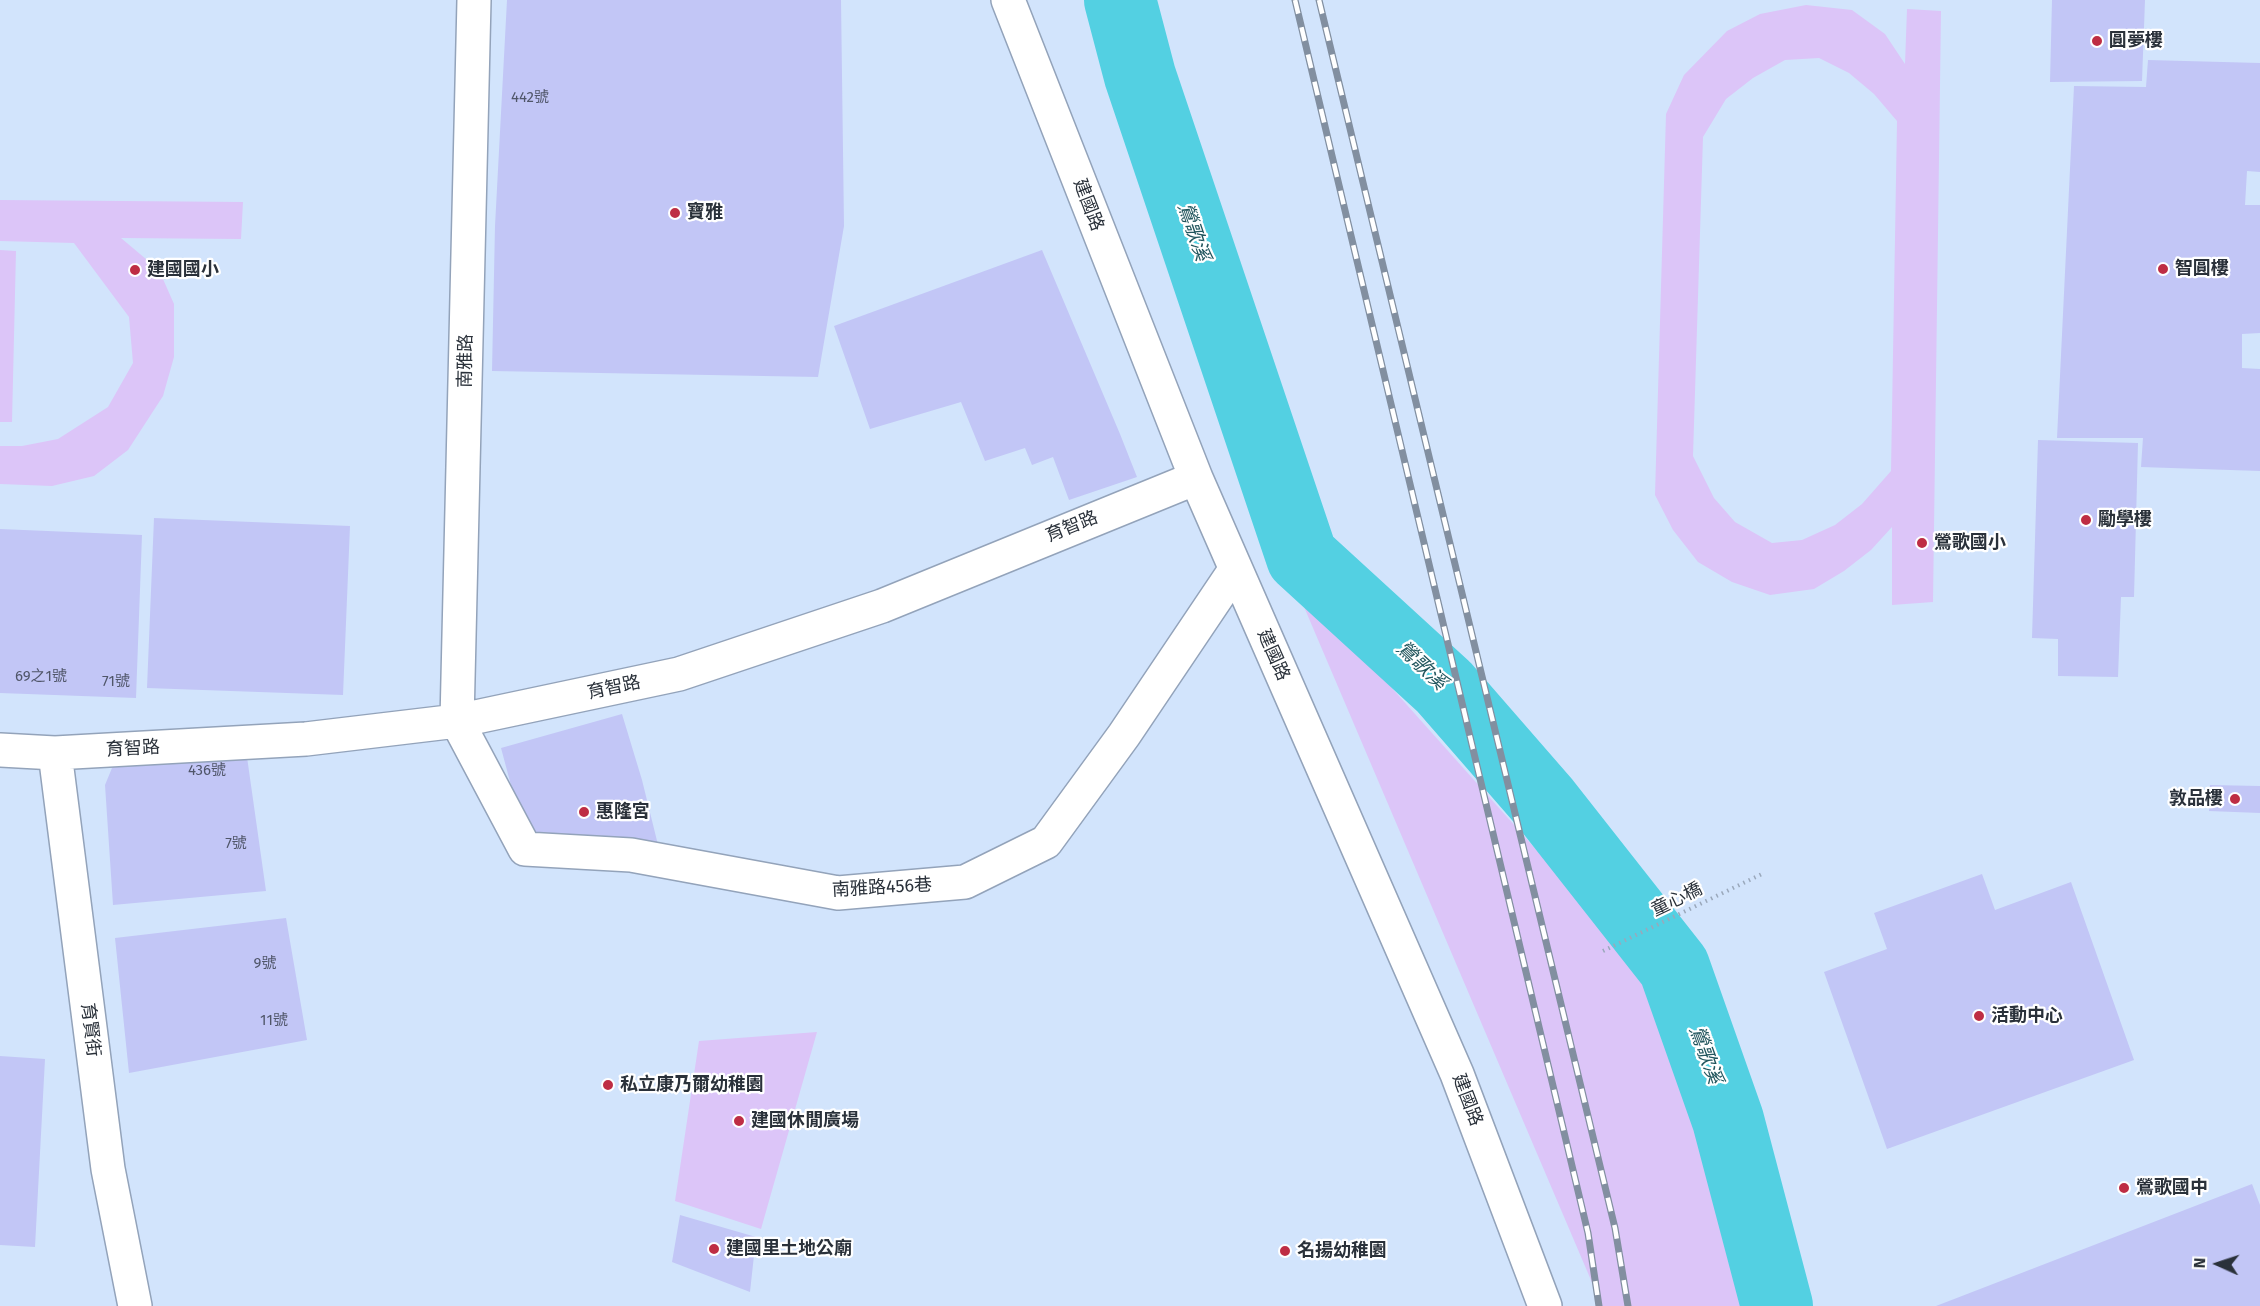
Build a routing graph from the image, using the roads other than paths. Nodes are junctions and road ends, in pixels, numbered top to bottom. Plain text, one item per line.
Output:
1 (474, 0) edge
2 (1008, 0) edge
3 (1196, 478) junction
4 (1235, 570) junction
5 (457, 721) junction
6 (0, 750) edge
7 (55, 753) junction
8 (135, 1306) edge
9 (1545, 1306) edge

1 - 5 street, 南雅路
2 - 3 street, 建國路
3 - 4 street, 建國路
3 - 5 street, 育智路
4 - 5 street, 南雅路456巷
4 - 9 street, 建國路
5 - 7 street, 育智路
6 - 7 street, 育智路
7 - 8 street, 育賢街

